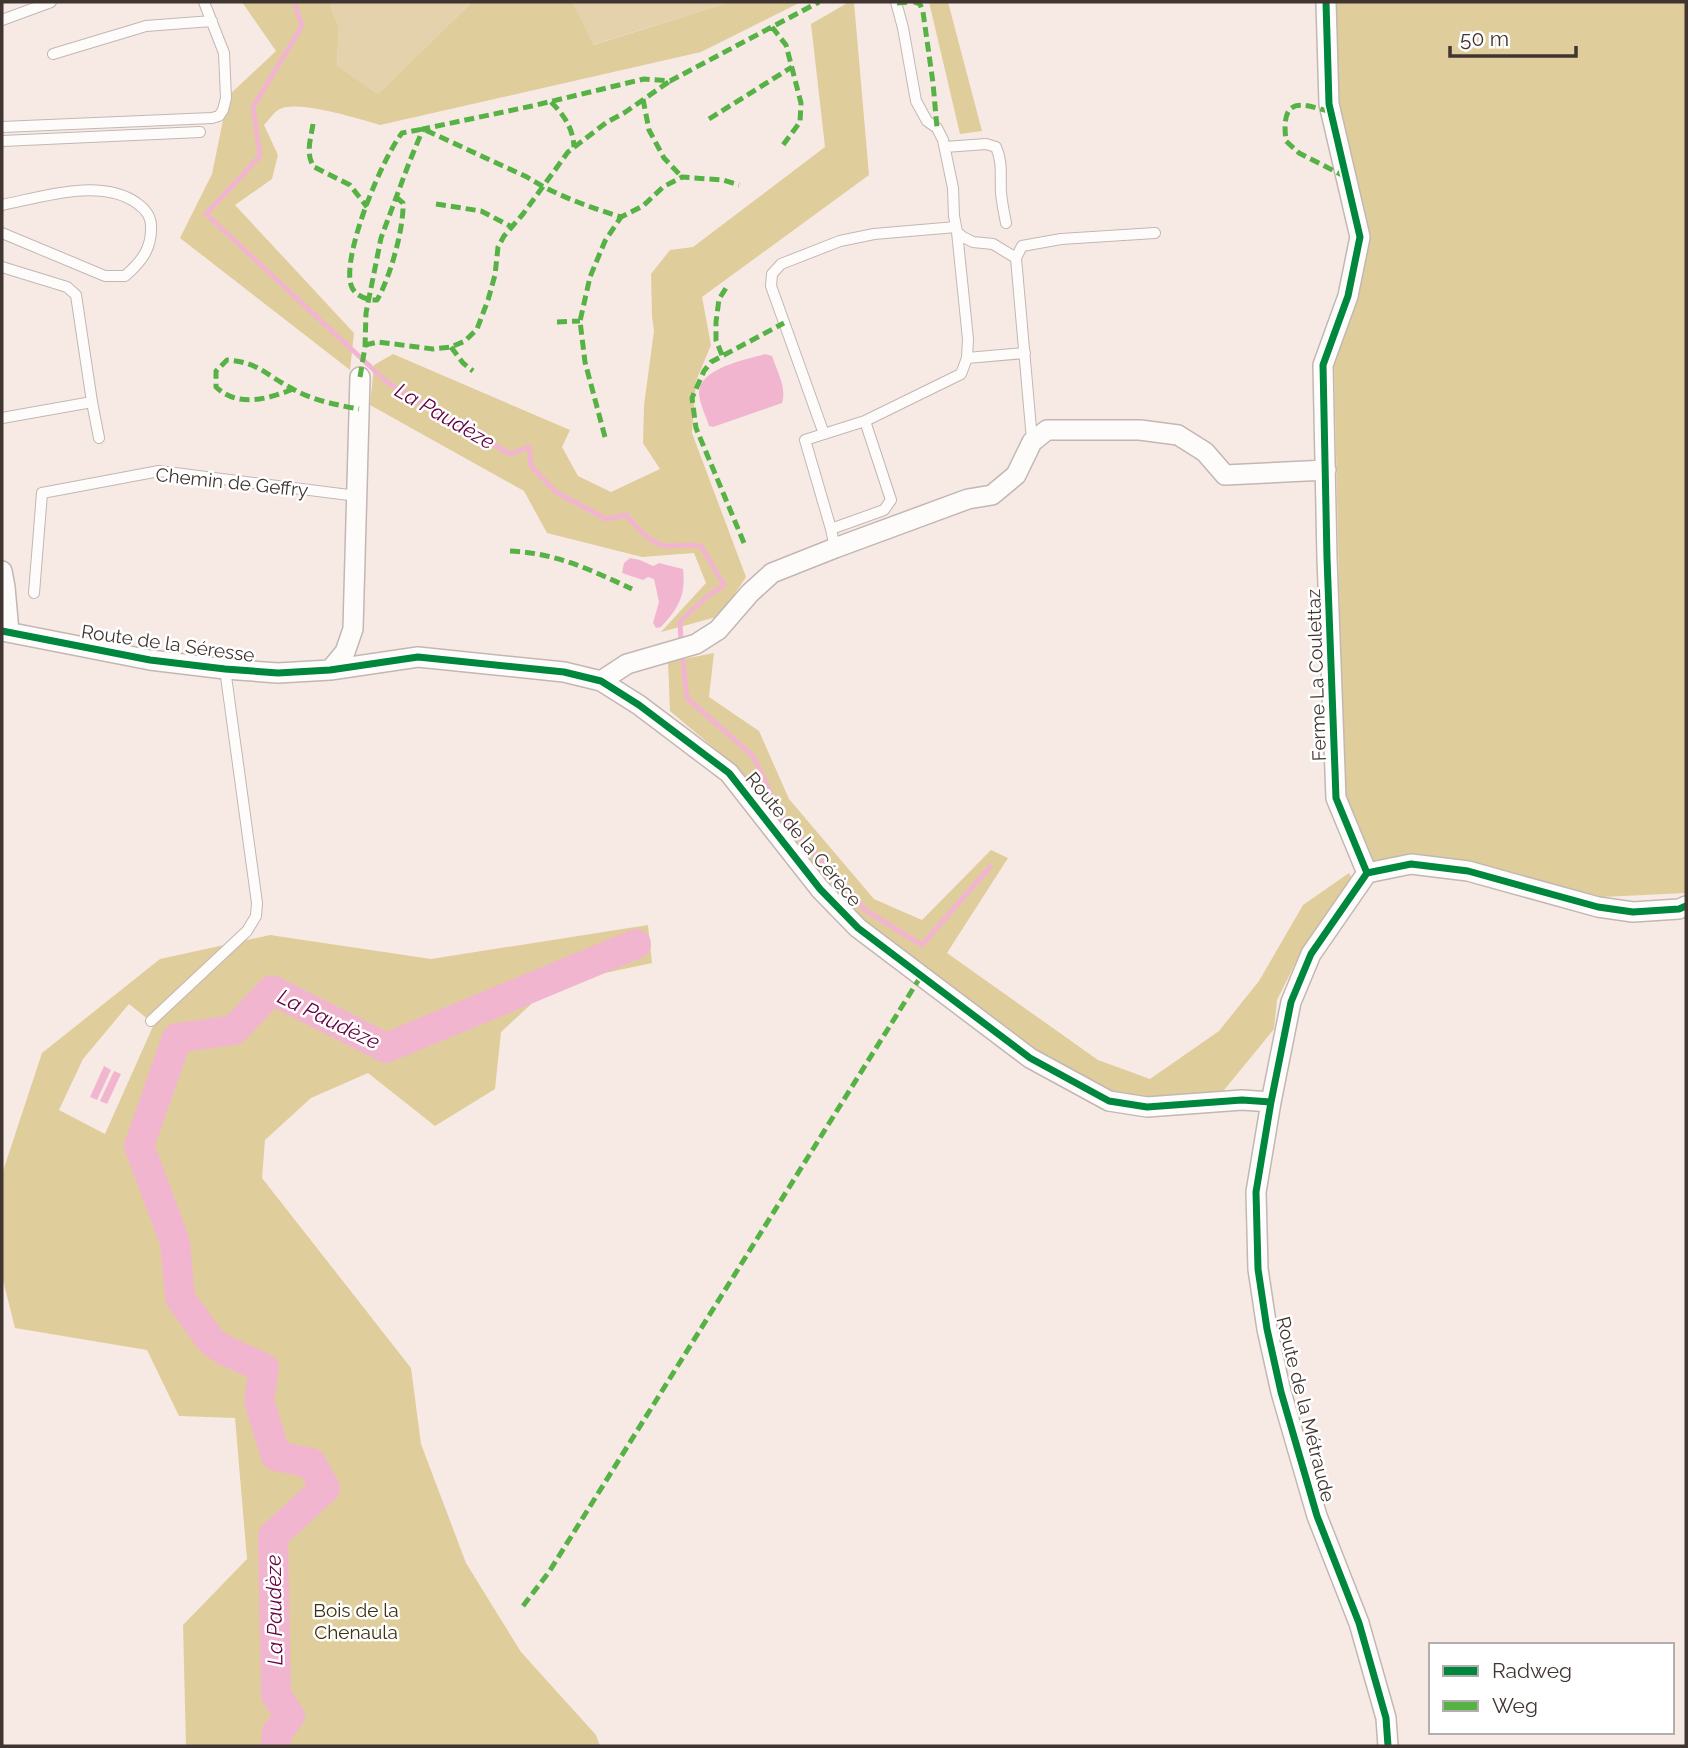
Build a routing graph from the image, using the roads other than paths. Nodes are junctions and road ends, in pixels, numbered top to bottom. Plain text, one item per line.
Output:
1 (51, 2) edge
2 (204, 2) edge
3 (896, 2) edge
4 (1326, 2) edge
5 (2, 20) edge
6 (212, 22) junction
7 (53, 54) dead end
8 (2, 127) edge
9 (200, 132) dead end
10 (2, 141) edge
11 (945, 147) junction
12 (2, 205) edge
13 (1006, 223) dead end
14 (956, 230) junction
15 (2, 233) edge
16 (1155, 233) dead end
17 (1016, 258) junction
18 (2, 267) edge
19 (1025, 353) junction
20 (967, 358) junction
21 (360, 377) dead end
22 (92, 402) junction
23 (2, 418) edge
24 (865, 421) junction
25 (824, 434) junction
26 (99, 438) dead end
27 (1032, 442) junction
28 (1326, 470) junction
29 (357, 496) junction
30 (833, 538) junction
31 (2, 571) edge
32 (34, 593) dead end
33 (5, 631) edge
34 (225, 669) junction
35 (330, 670) junction
36 (601, 681) junction
37 (1367, 873) junction
38 (1686, 906) edge
39 (151, 1021) dead end
40 (1271, 1102) junction
41 (1388, 1746) edge

1 - 5 lane
2 - 6 lane
3 - 11 lane
4 - 28 street, Ferme La Coulettaz
6 - 7 lane
6 - 8 lane
9 - 10 lane
11 - 13 lane
11 - 14 lane
12 - 15 lane
14 - 17 lane
14 - 20 lane
14 - 25 lane
16 - 17 lane
17 - 19 lane
18 - 22 lane
19 - 20 lane
19 - 27 lane
20 - 24 lane
21 - 29 street
22 - 23 lane
22 - 26 lane
24 - 25 lane
24 - 30 lane
25 - 30 lane
27 - 28 street
27 - 30 street
28 - 37 street, Ferme La Coulettaz
29 - 32 lane, Chemin de Geffry
29 - 35 street
30 - 36 street
31 - 33 street
33 - 34 street, Route de la Séresse
34 - 35 street, Route de la Séresse
34 - 39 lane
35 - 36 street, Route de la Cérèce
36 - 40 street, Route de la Cérèce
37 - 38 street
37 - 40 street, Route de la Métraude
40 - 41 street, Route de la Métraude

